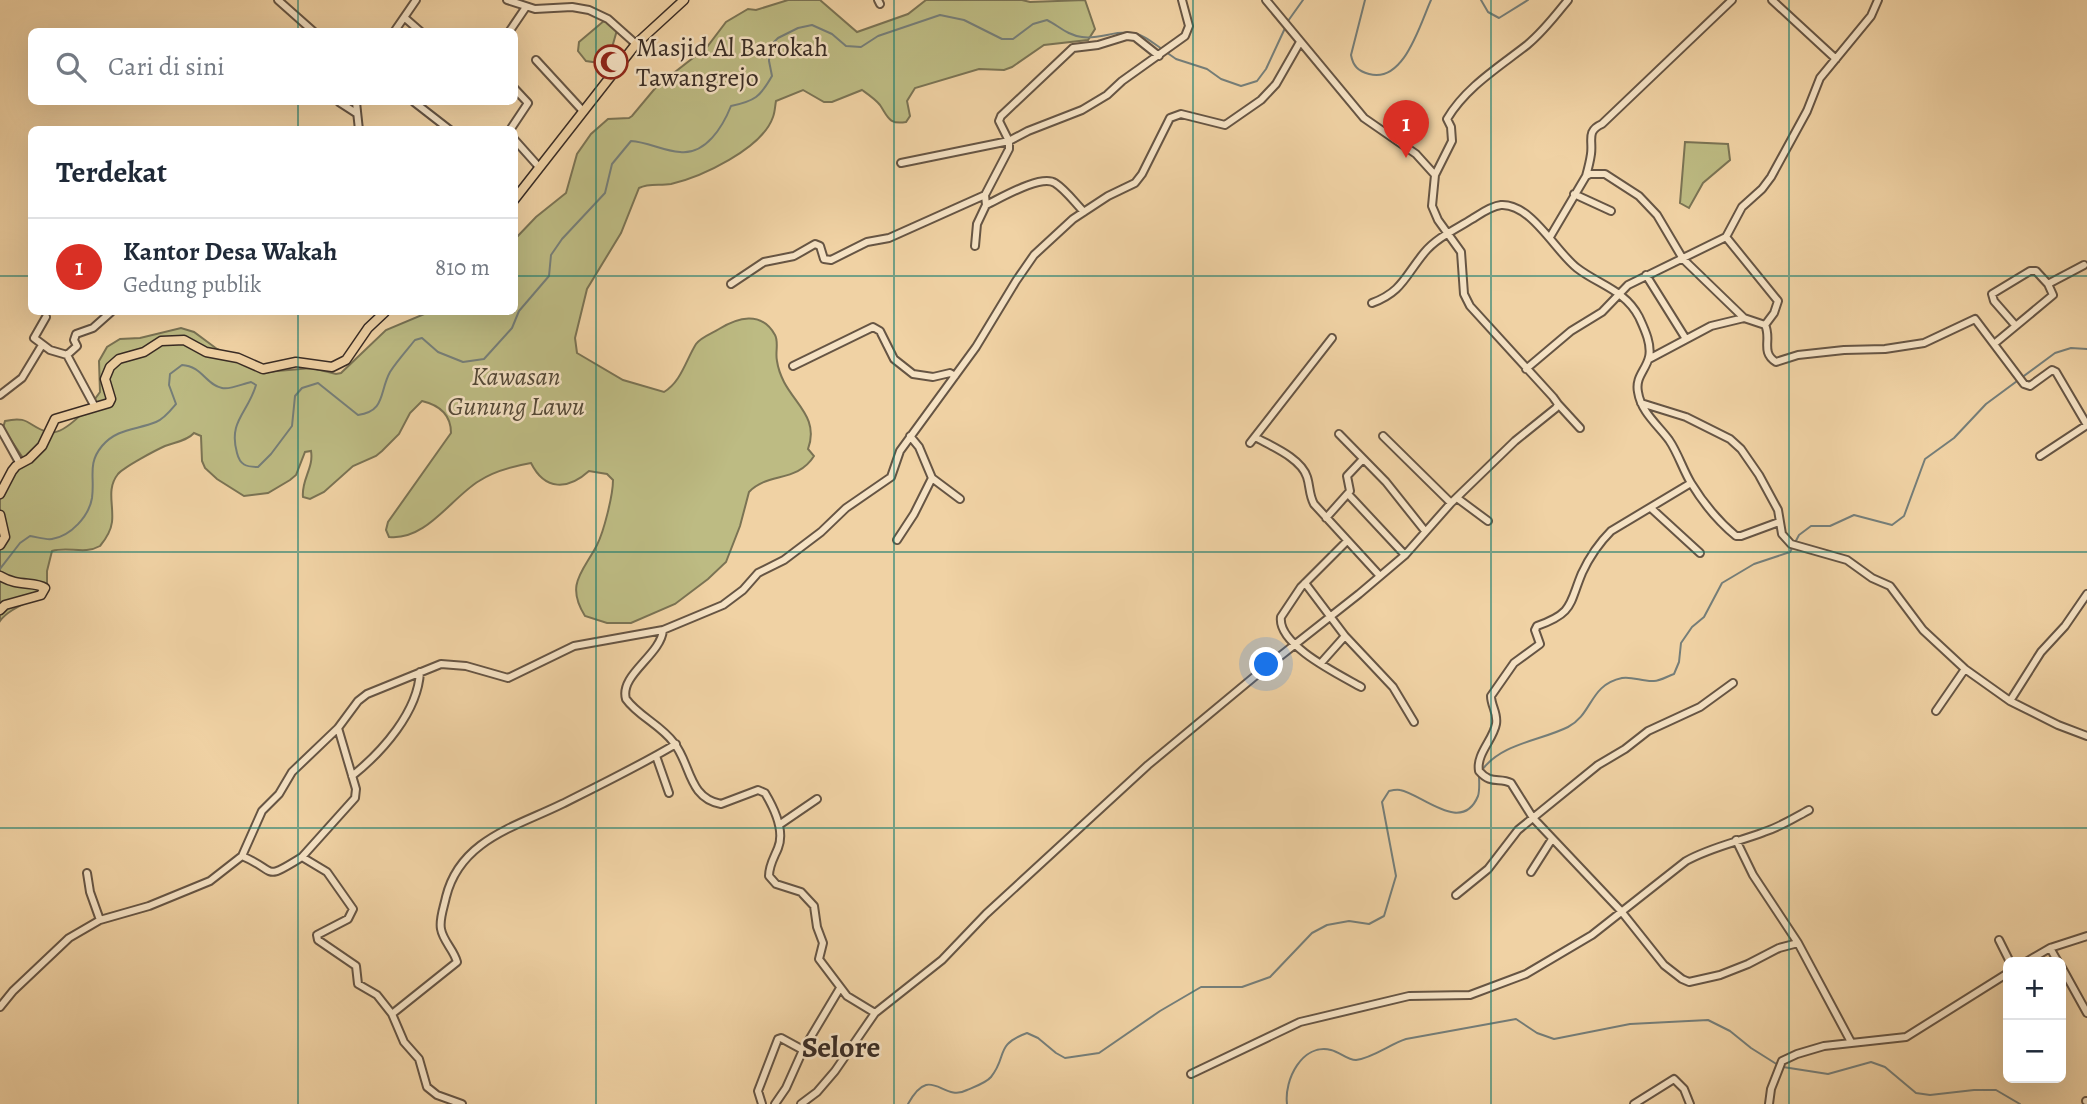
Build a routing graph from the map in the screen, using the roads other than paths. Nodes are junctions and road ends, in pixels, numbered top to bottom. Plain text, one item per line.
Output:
1 (278, 0) edge
2 (416, 0) edge
3 (507, 0) edge
4 (684, 0) edge
5 (1182, 0) edge
6 (1266, 0) edge
7 (1568, 0) edge
8 (1732, 0) edge
9 (1772, 0) edge
10 (1878, 0) edge
11 (526, 8) junction
12 (405, 18) junction
13 (310, 28) edge
14 (397, 28) edge
15 (416, 28) edge
16 (512, 28) edge
17 (1300, 42) junction
18 (636, 44) junction
19 (1163, 53) junction
20 (1836, 59) junction
21 (536, 60) dead end
22 (518, 92) edge
23 (344, 105) edge
24 (356, 105) edge
25 (418, 105) edge
26 (582, 110) junction
27 (356, 113) junction
28 (358, 126) edge
29 (445, 126) edge
30 (513, 126) edge
31 (1009, 141) junction
32 (518, 143) edge
33 (901, 163) dead end
34 (539, 167) junction
35 (1435, 175) junction
36 (1586, 176) junction
37 (1574, 194) junction
38 (518, 195) edge
39 (985, 195) junction
40 (986, 205) junction
41 (1611, 211) dead end
42 (1084, 212) junction
43 (1449, 233) junction
44 (1550, 237) junction
45 (1726, 237) junction
46 (975, 246) dead end
47 (1683, 259) junction
48 (2084, 265) dead end
49 (1646, 275) junction
50 (731, 284) dead end
51 (2048, 284) junction
52 (1621, 294) junction
53 (1372, 303) dead end
54 (108, 315) edge
55 (382, 315) edge
56 (46, 317) dead end
57 (1744, 318) junction
58 (1765, 325) junction
59 (2015, 326) junction
60 (1332, 338) dead end
61 (1686, 339) junction
62 (1994, 344) junction
63 (42, 345) junction
64 (67, 355) junction
65 (1649, 359) junction
66 (793, 366) dead end
67 (1525, 369) junction
68 (956, 376) junction
69 (0, 395) edge
70 (1641, 402) junction
71 (1558, 404) junction
72 (95, 407) junction
73 (2087, 425) edge
74 (0, 428) edge
75 (1580, 428) dead end
76 (1339, 434) dead end
77 (910, 436) junction
78 (1383, 436) dead end
79 (2040, 456) dead end
80 (1363, 459) junction
81 (19, 462) junction
82 (932, 478) junction
83 (0, 484) edge
84 (1691, 484) junction
85 (0, 494) edge
86 (1348, 494) junction
87 (960, 499) dead end
88 (1454, 500) junction
89 (1652, 509) junction
90 (0, 515) edge
91 (1326, 518) junction
92 (1488, 521) dead end
93 (1779, 522) junction
94 (1425, 531) junction
95 (897, 540) dead end
96 (1347, 541) junction
97 (0, 545) edge
98 (1700, 553) dead end
99 (1405, 555) junction
100 (1380, 576) junction
101 (2, 577) edge
102 (1304, 583) junction
103 (2087, 594) edge
104 (0, 610) edge
105 (1330, 617) junction
106 (663, 630) junction
107 (1345, 636) junction
108 (1293, 645) junction
109 (1321, 663) junction
110 (1965, 669) junction
111 (420, 672) junction
112 (1733, 683) dead end
113 (1361, 687) dead end
114 (2010, 701) junction
115 (1936, 711) dead end
116 (1413, 722) dead end
117 (338, 728) junction
118 (2087, 736) edge
119 (676, 744) junction
120 (656, 756) junction
121 (352, 776) junction
122 (669, 793) dead end
123 (817, 799) dead end
124 (1809, 810) dead end
125 (1533, 818) junction
126 (779, 825) junction
127 (1552, 839) junction
128 (1736, 840) junction
129 (242, 856) junction
130 (302, 858) junction
131 (1531, 872) dead end
132 (87, 873) dead end
133 (1456, 895) dead end
134 (1621, 911) junction
135 (100, 920) junction
136 (2087, 936) edge
137 (1999, 940) dead end
138 (1798, 943) junction
139 (2050, 948) junction
140 (2008, 957) edge
141 (2035, 957) edge
142 (2056, 957) edge
143 (2066, 975) edge
144 (2003, 976) edge
145 (840, 988) junction
146 (0, 1007) edge
147 (875, 1013) junction
148 (2087, 1013) edge
149 (392, 1014) junction
150 (1850, 1042) junction
151 (803, 1050) junction
152 (1191, 1074) dead end
153 (462, 1104) edge
154 (762, 1104) edge
155 (775, 1104) edge
156 (801, 1104) edge
157 (1634, 1104) edge
158 (1690, 1104) edge
159 (1769, 1104) edge

1 - 13 street
2 - 12 street
3 - 11 street
4 - 18 main road
5 - 19 street
6 - 17 street
7 - 35 street
8 - 36 street
9 - 20 street
10 - 20 street
11 - 16 street
11 - 18 street
12 - 14 street
12 - 15 street
17 - 35 street
17 - 42 street
18 - 26 main road
19 - 31 street
19 - 31 street
20 - 45 street
21 - 26 street
22 - 30 street
23 - 27 street
24 - 27 street
25 - 29 street
26 - 34 main road
27 - 28 street
31 - 33 street
31 - 39 street
32 - 34 street
34 - 38 main road
35 - 43 street
36 - 37 street
36 - 47 street
37 - 41 street
37 - 44 street
39 - 40 street
39 - 50 street
40 - 42 street
40 - 46 street
42 - 68 street
43 - 44 street
43 - 53 street
43 - 67 street
44 - 52 street
45 - 47 street
45 - 58 street
47 - 49 street
47 - 57 street
48 - 51 street
49 - 52 street
49 - 61 street
51 - 59 street
51 - 59 street
52 - 65 street
52 - 67 street
54 - 64 street
55 - 72 main road
56 - 63 street
57 - 58 street
57 - 61 street
58 - 62 street
59 - 62 street
60 - 91 street
61 - 65 street
62 - 73 street
63 - 64 street
63 - 69 street
64 - 72 street
65 - 70 street
66 - 68 street
67 - 71 street
68 - 77 street
70 - 84 street
70 - 93 street
71 - 75 street
71 - 88 street
72 - 81 main road
73 - 79 street
74 - 81 street
76 - 80 street
77 - 82 street
77 - 106 street
78 - 88 street
80 - 86 street
80 - 94 street
81 - 83 street
81 - 85 main road
82 - 87 street
82 - 95 street
84 - 89 street
84 - 93 street
86 - 91 street
86 - 99 street
88 - 92 street
88 - 94 street
89 - 98 street
89 - 125 street
90 - 97 main road
91 - 96 street
93 - 110 street
94 - 99 street
96 - 100 street
96 - 102 street
99 - 100 street
100 - 105 street
101 - 104 main road
102 - 105 street
102 - 108 street
103 - 114 street
105 - 107 street
105 - 108 street
106 - 111 street
106 - 119 street
107 - 109 street
107 - 116 street
108 - 109 street
108 - 147 street
109 - 113 street
110 - 114 street
110 - 115 street
111 - 117 street
111 - 121 street
112 - 125 street
114 - 118 street
117 - 121 street
117 - 129 street
119 - 120 street
119 - 126 street
120 - 122 street
120 - 149 street
121 - 130 street
123 - 126 street
124 - 128 street
125 - 127 street
125 - 133 street
126 - 145 street
127 - 131 street
127 - 134 street
128 - 134 street
128 - 138 street
129 - 130 street
129 - 135 street
130 - 149 street
132 - 135 street
134 - 138 street
134 - 152 street
135 - 146 street
136 - 139 street
137 - 140 street
138 - 150 street
139 - 141 street
139 - 142 street
143 - 148 street
144 - 150 street
145 - 147 street
145 - 151 street
147 - 156 street
149 - 153 street
150 - 159 street
151 - 154 street
151 - 155 street
157 - 158 street

